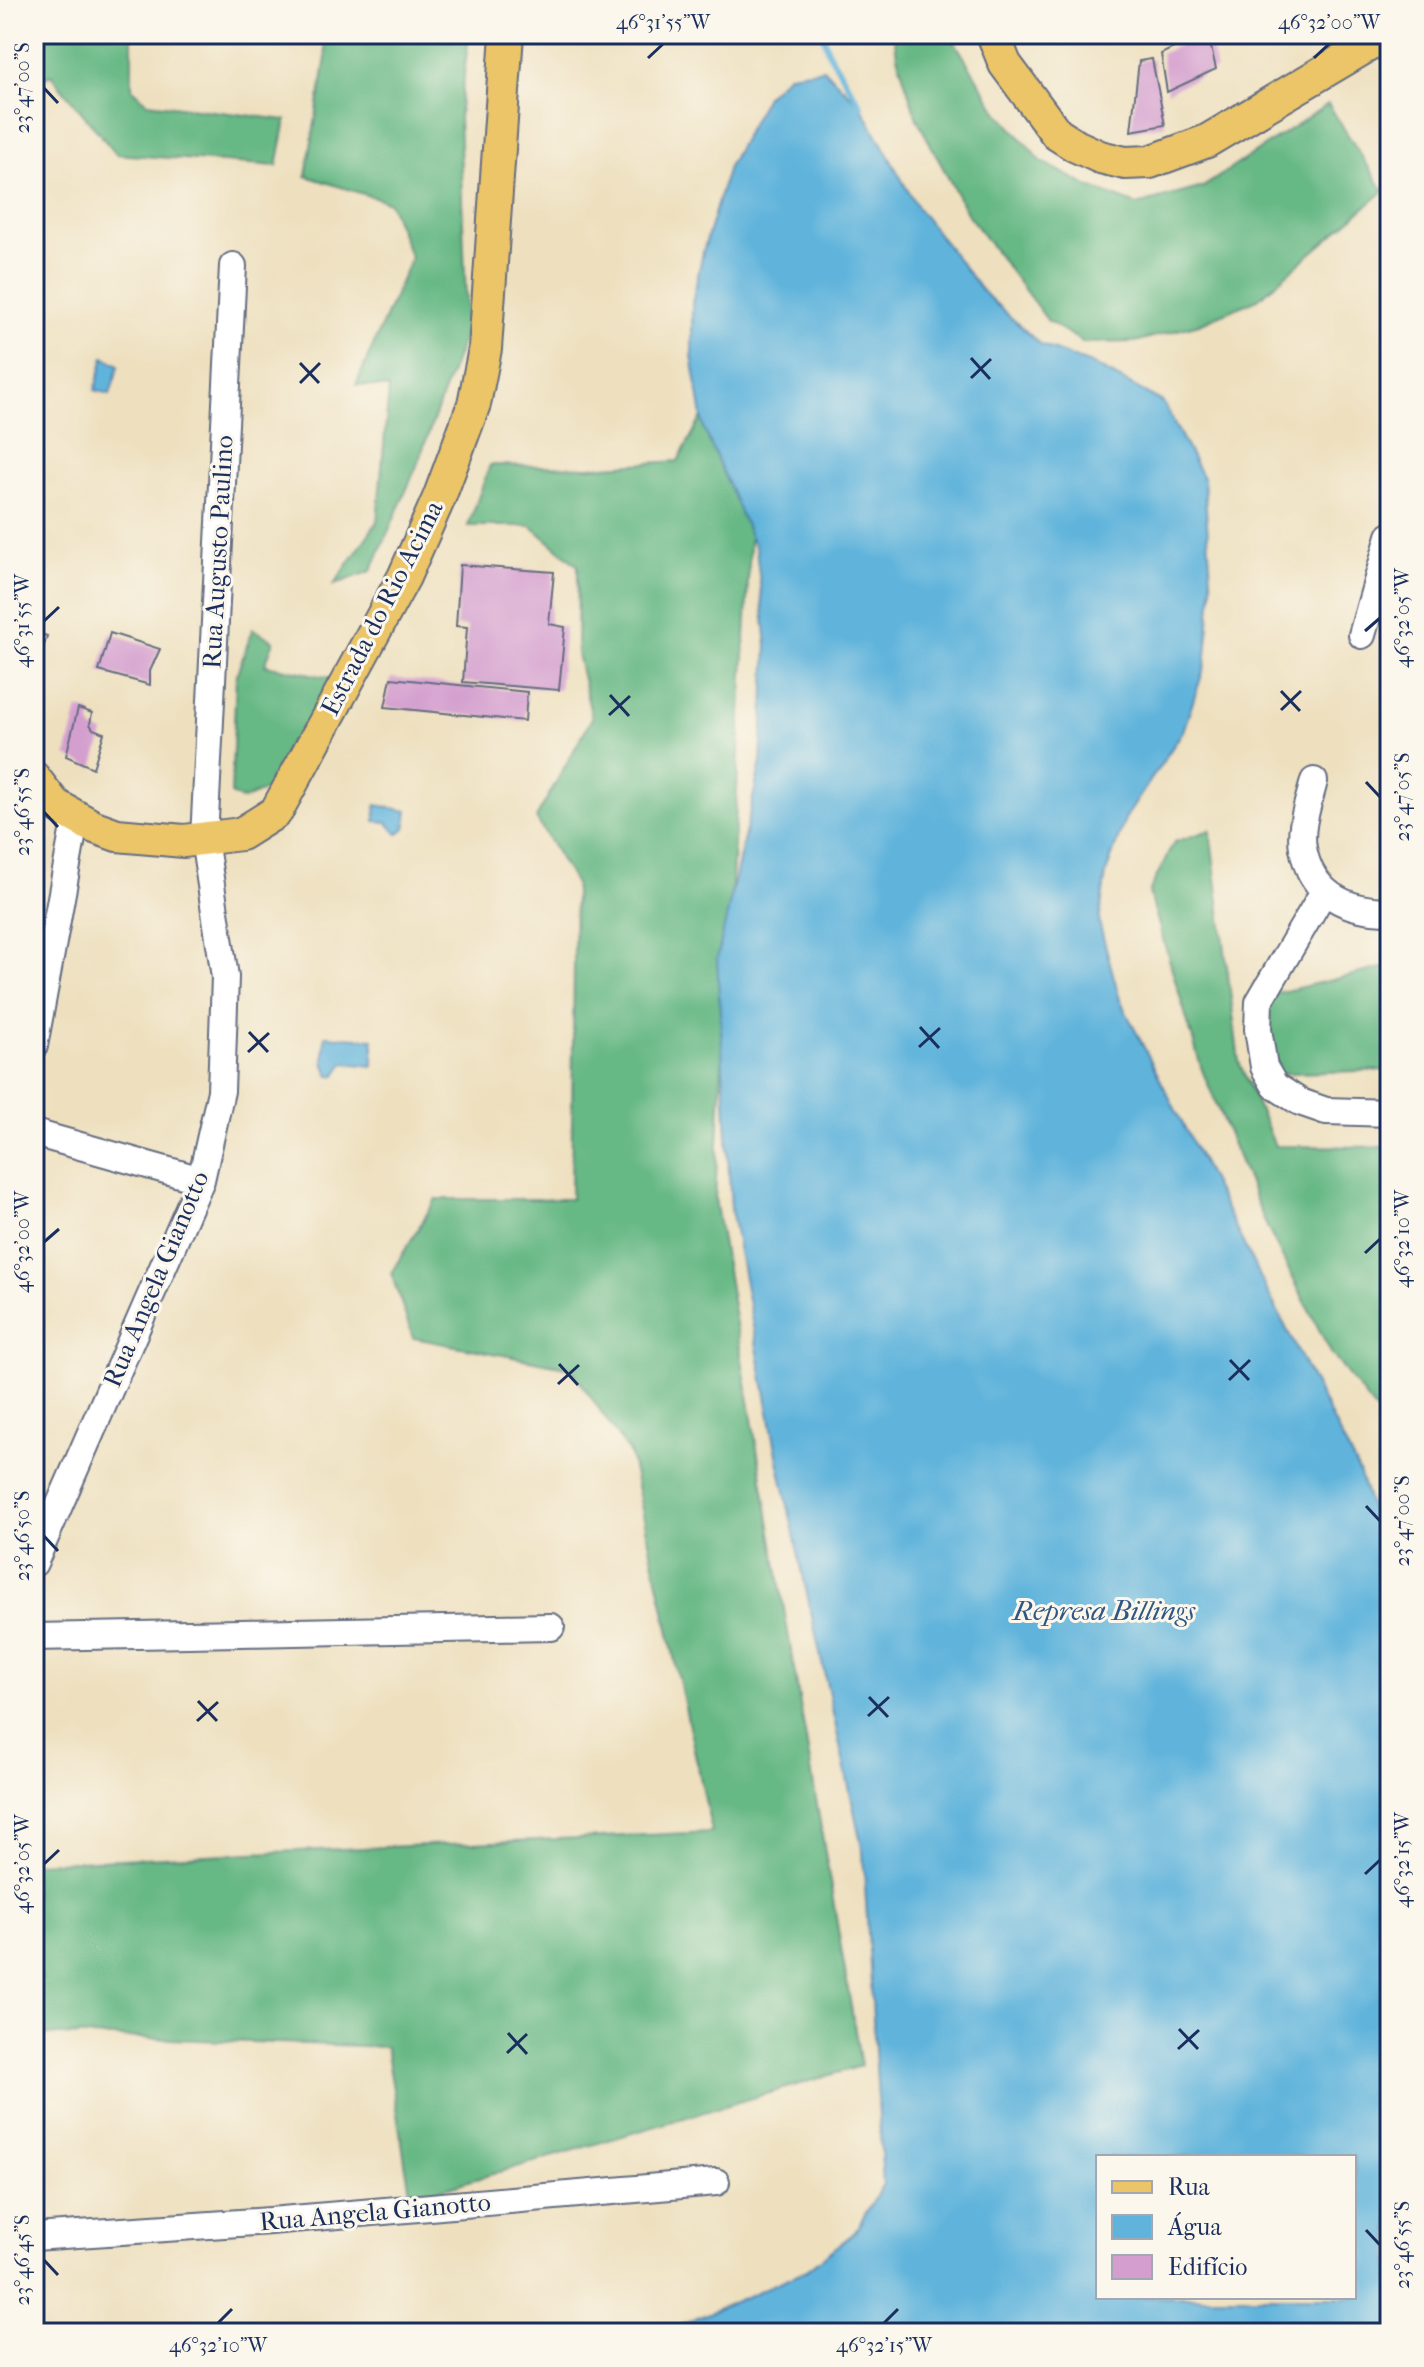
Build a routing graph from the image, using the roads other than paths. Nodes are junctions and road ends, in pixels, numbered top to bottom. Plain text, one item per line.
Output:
1 (507, 34) edge
2 (993, 34) edge
3 (1387, 34) edge
4 (233, 266) dead end
5 (1390, 536) edge
6 (1362, 635) dead end
7 (34, 778) edge
8 (1314, 781) dead end
9 (76, 816) junction
10 (204, 839) junction
11 (1324, 891) junction
12 (1390, 911) edge
13 (34, 1046) edge
14 (1390, 1113) edge
15 (34, 1133) edge
16 (201, 1180) junction
17 (34, 1563) edge
18 (551, 1627) dead end
19 (34, 1637) edge
20 (716, 2182) dead end
21 (34, 2237) edge

1 - 10 main road, Estrada do Rio Acima
2 - 3 main road
4 - 10 street, Rua Augusto Paulino
5 - 6 street
7 - 9 main road, Estrada do Rio Acima
8 - 11 street
9 - 10 main road, Estrada do Rio Acima
9 - 13 street
10 - 16 street, Rua Angela Gianotto
11 - 12 street
11 - 14 street
15 - 16 street
16 - 17 street, Rua Angela Gianotto
18 - 19 street
20 - 21 street, Rua Angela Gianotto

